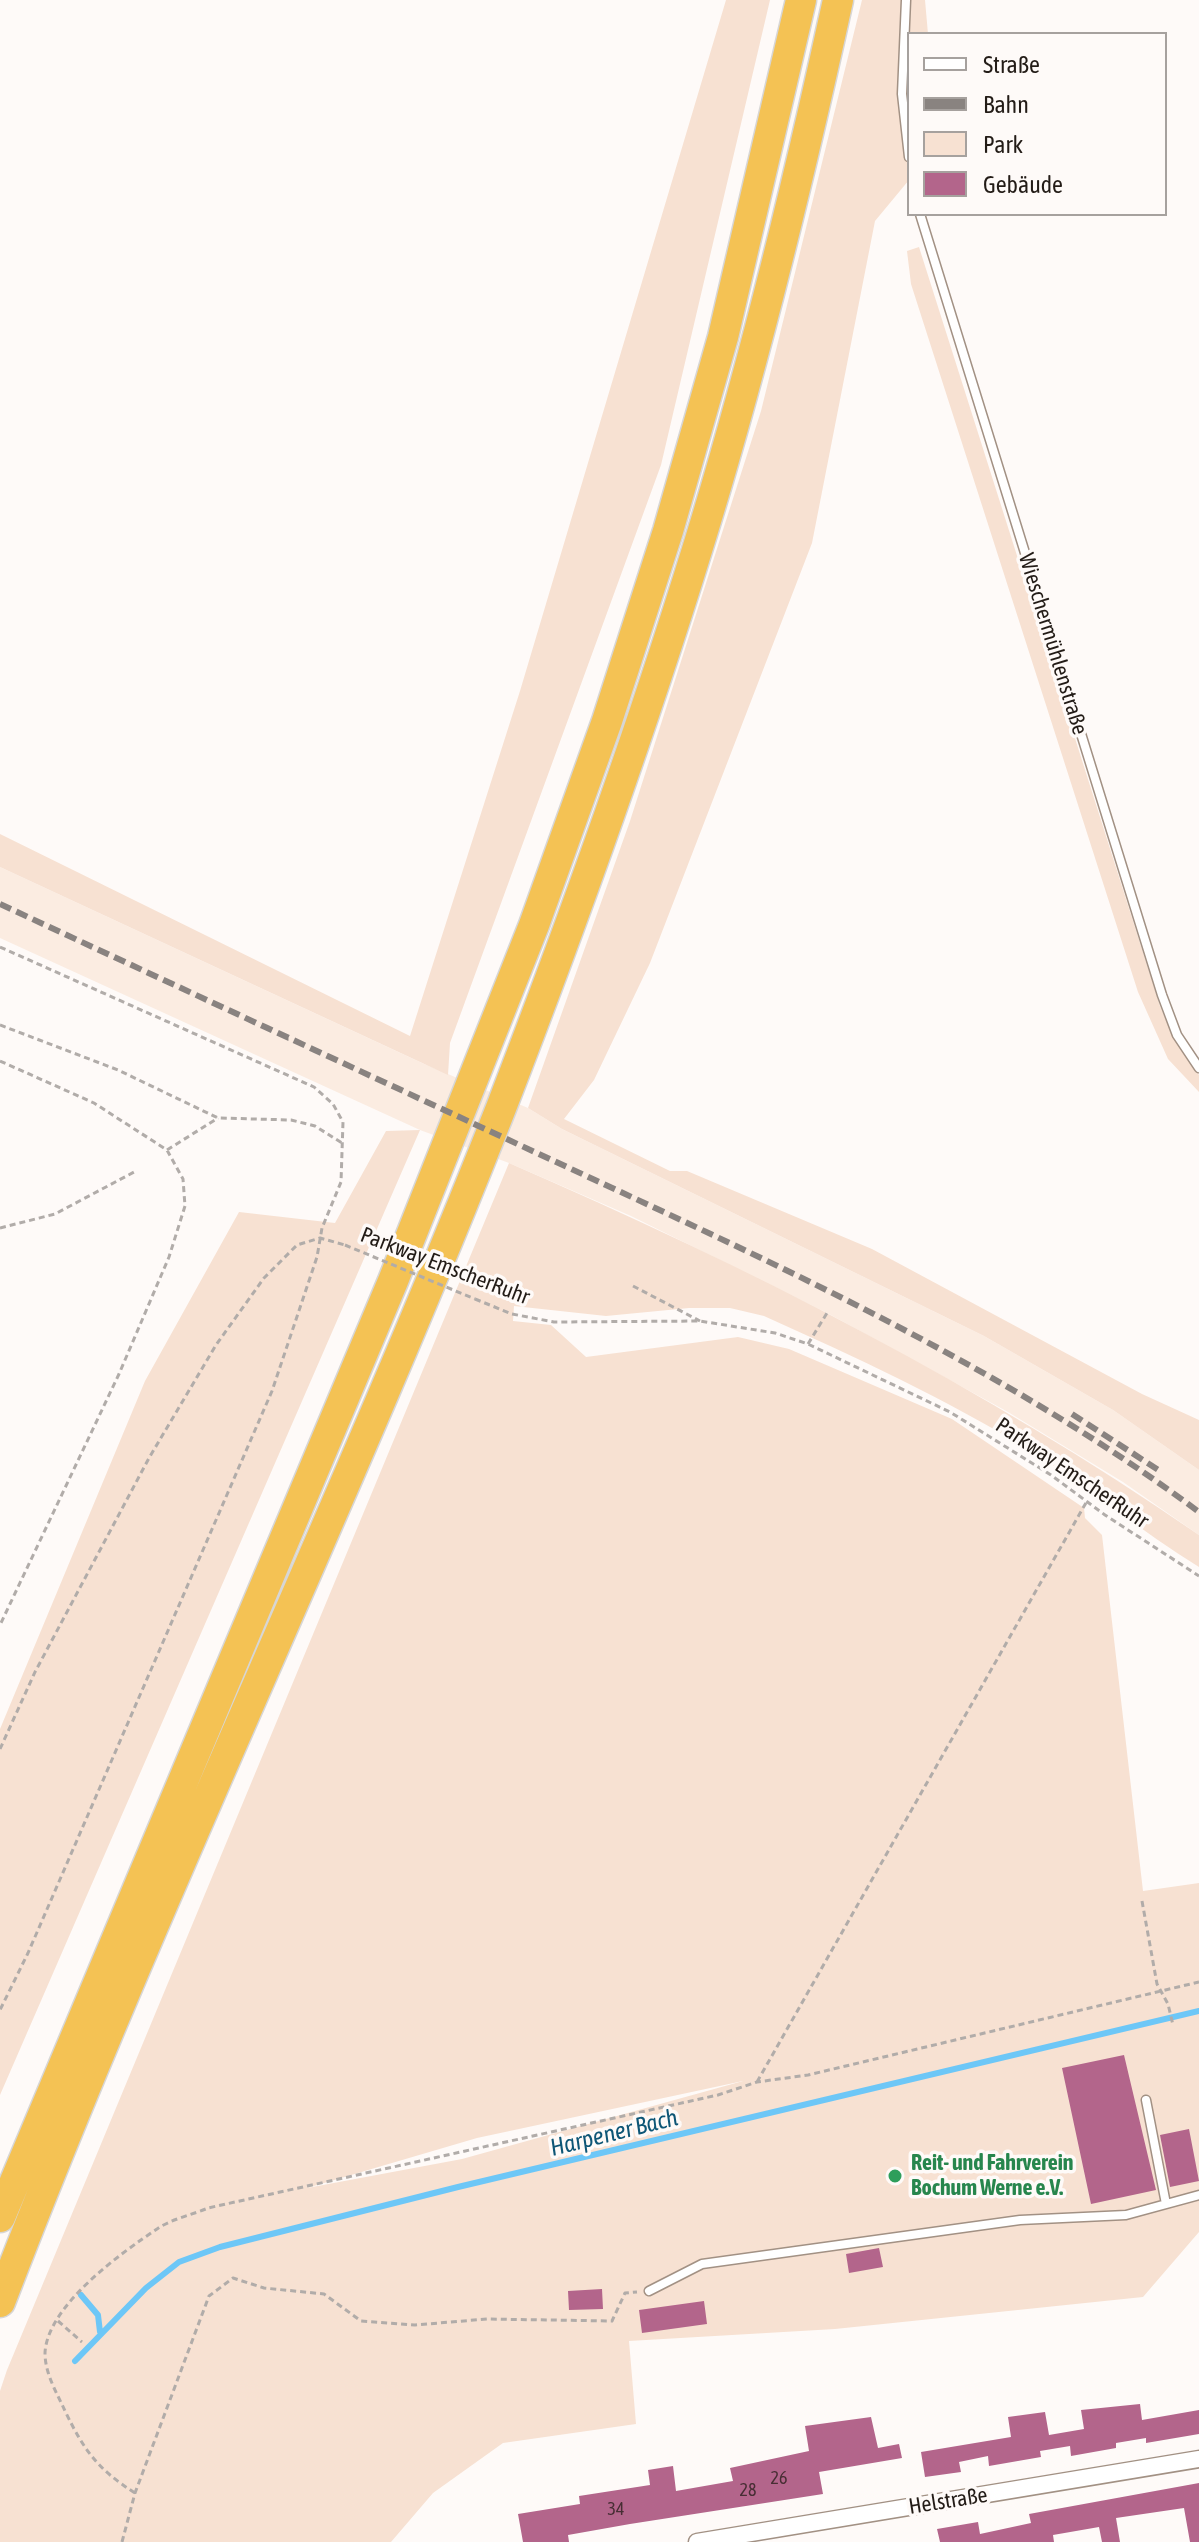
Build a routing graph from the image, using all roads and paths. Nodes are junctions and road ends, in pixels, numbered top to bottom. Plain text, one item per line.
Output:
1 (801, 0) edge
2 (838, 0) edge
3 (906, 0) edge
4 (907, 139) edge
5 (921, 216) edge
6 (0, 947) edge
7 (0, 1025) edge
8 (0, 1061) edge
9 (1199, 1068) edge
10 (218, 1118) junction
11 (342, 1143) junction
12 (167, 1150) junction
13 (136, 1171) dead end
14 (0, 1228) edge
15 (320, 1238) junction
16 (633, 1286) dead end
17 (827, 1313) dead end
18 (700, 1321) junction
19 (808, 1344) junction
20 (1087, 1501) junction
21 (1199, 1576) edge
22 (0, 1625) edge
23 (0, 1749) edge
24 (1142, 1901) dead end
25 (1199, 1982) edge
26 (1160, 1991) junction
27 (0, 2010) edge
28 (1173, 2025) dead end
29 (757, 2082) junction
30 (1146, 2100) dead end
31 (1199, 2195) edge
32 (1166, 2204) junction
33 (0, 2217) edge
34 (649, 2291) joint
35 (0, 2302) edge
36 (58, 2321) junction
37 (82, 2342) dead end
38 (1199, 2459) edge
39 (135, 2493) junction
40 (122, 2542) edge
41 (697, 2542) edge

1 - 33 highway
2 - 35 highway
3 - 4 lane
5 - 9 lane, Wieschermühlenstraße
6 - 11 path
7 - 10 path
8 - 12 path
10 - 11 path
10 - 12 path
11 - 15 path
12 - 22 path
13 - 14 path
15 - 18 path, Parkway EmscherRuhr, bridge
15 - 23 path
15 - 27 path
16 - 18 path
17 - 19 path
18 - 19 path, Parkway EmscherRuhr
19 - 20 path, Parkway EmscherRuhr
20 - 21 path, Parkway EmscherRuhr
20 - 29 path
24 - 26 path
25 - 26 path
26 - 28 path
26 - 29 path
29 - 36 path
30 - 32 lane
31 - 32 lane
32 - 34 lane
34 - 39 path
36 - 37 path
36 - 39 path
38 - 41 street, Helstraße
39 - 40 path

